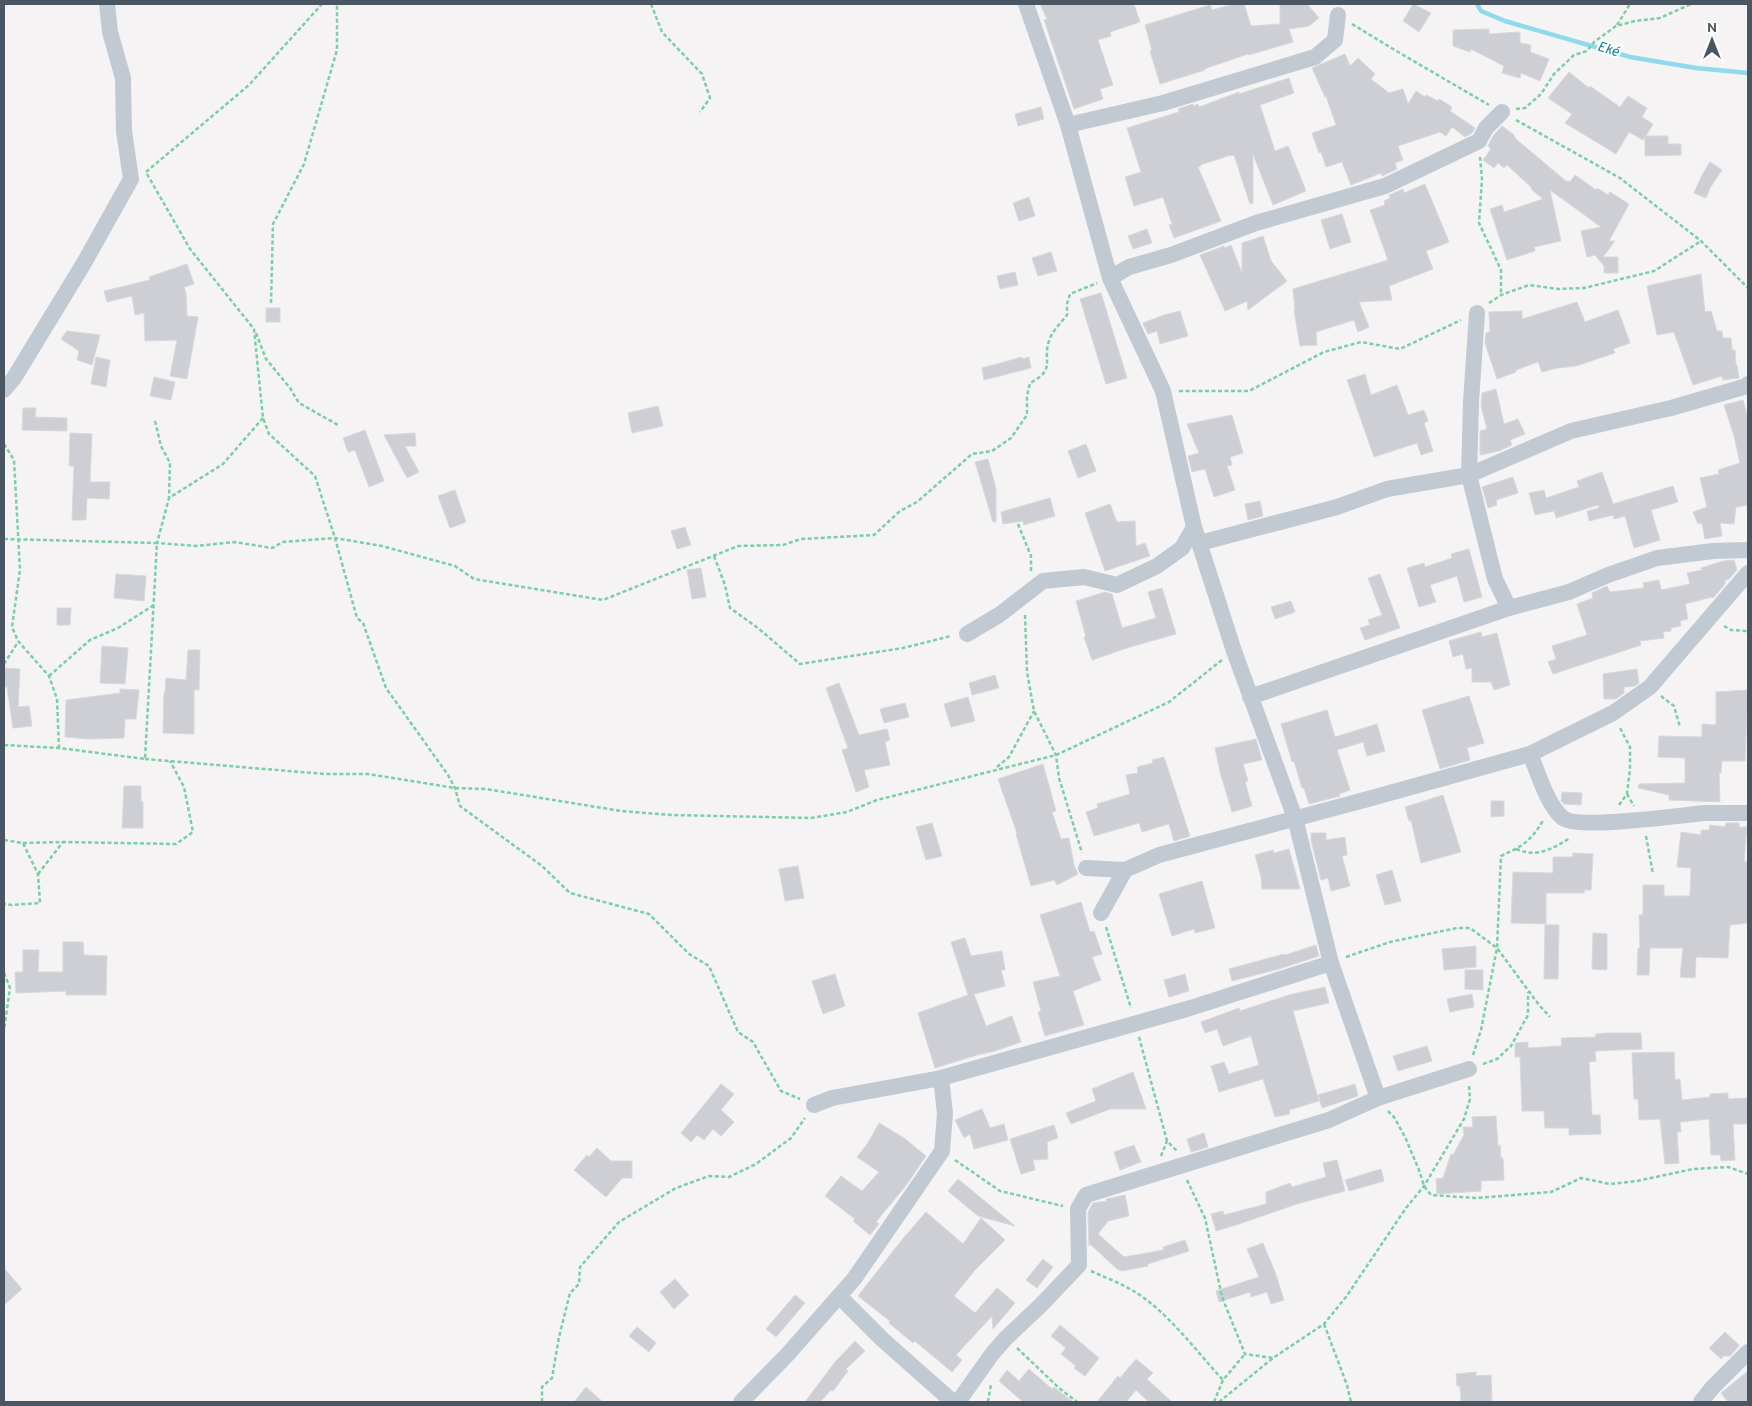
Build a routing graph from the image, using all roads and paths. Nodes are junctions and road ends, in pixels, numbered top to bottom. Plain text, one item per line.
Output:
1 (107, 4) edge
2 (322, 4) edge
3 (337, 4) edge
4 (651, 4) edge
5 (1026, 4) edge
6 (1630, 4) edge
7 (1692, 4) edge
8 (1338, 15) joint
9 (1616, 26) junction
10 (700, 112) dead end
11 (1502, 112) junction
12 (1068, 125) junction
13 (1479, 141) junction
14 (141, 164) dead end
15 (146, 173) junction
16 (1701, 241) junction
17 (1110, 278) junction
18 (1748, 288) edge
19 (1501, 295) junction
20 (271, 303) dead end
21 (1477, 313) junction
22 (254, 329) junction
23 (1748, 384) edge
24 (4, 390) edge
25 (1163, 391) junction
26 (263, 418) junction
27 (155, 421) dead end
28 (338, 426) dead end
29 (4, 444) edge
30 (1469, 474) junction
31 (169, 498) junction
32 (1018, 524) dead end
33 (1194, 527) junction
34 (335, 538) junction
35 (4, 539) edge
36 (18, 540) junction
37 (157, 543) junction
38 (1200, 543) junction
39 (1748, 550) edge
40 (714, 556) junction
41 (1748, 574) edge
42 (1028, 591) junction
43 (154, 605) junction
44 (1509, 608) junction
45 (1710, 618) junction
46 (1748, 631) edge
47 (967, 634) joint
48 (18, 641) junction
49 (1234, 652) junction
50 (4, 664) edge
51 (49, 676) junction
52 (1650, 687) junction
53 (1250, 697) junction
54 (1034, 711) junction
55 (1613, 713) junction
56 (1680, 727) dead end
57 (4, 745) edge
58 (59, 748) junction
59 (1530, 754) junction
60 (1056, 755) junction
61 (145, 759) junction
62 (170, 761) junction
63 (995, 769) junction
64 (455, 788) junction
65 (1552, 805) junction
66 (1748, 813) edge
67 (1295, 818) junction
68 (1580, 823) junction
69 (1607, 823) junction
70 (4, 840) edge
71 (63, 842) junction
72 (23, 843) junction
73 (1516, 849) junction
74 (1086, 868) joint
75 (1125, 870) junction
76 (38, 874) junction
77 (4, 904) edge
78 (1101, 913) joint
79 (1497, 948) junction
80 (1331, 963) junction
81 (4, 973) edge
82 (1528, 990) junction
83 (1550, 1017) dead end
84 (1135, 1022) junction
85 (4, 1030) edge
86 (1469, 1069) junction
87 (941, 1078) junction
88 (1378, 1098) junction
89 (814, 1105) junction
90 (1167, 1141) dead end
91 (942, 1151) junction
92 (1180, 1166) junction
93 (1748, 1174) edge
94 (1424, 1186) junction
95 (1078, 1209) junction
96 (1079, 1266) junction
97 (839, 1296) junction
98 (1324, 1324) junction
99 (1006, 1338) junction
100 (1748, 1352) edge
101 (1244, 1354) junction
102 (1273, 1358) junction
103 (1223, 1380) junction
104 (542, 1402) edge
105 (741, 1402) edge
106 (953, 1402) edge
107 (958, 1402) edge
108 (1077, 1402) edge
109 (1214, 1402) edge
110 (1219, 1402) edge
111 (1351, 1402) edge
112 (1702, 1402) edge

1 - 24 street
2 - 15 path
3 - 20 path
4 - 10 path
5 - 12 street
6 - 9 path
7 - 9 path
8 - 11 path
8 - 12 street
9 - 11 path
11 - 13 street
11 - 16 path
12 - 17 street
13 - 17 street
13 - 19 path
14 - 15 path
15 - 22 path
16 - 18 path
16 - 19 path
17 - 25 street
17 - 40 path
19 - 21 path
21 - 25 path
21 - 30 street
22 - 26 path
22 - 28 path
23 - 30 street
25 - 33 street
26 - 31 path
26 - 34 path
27 - 31 path
29 - 36 path
30 - 38 street
30 - 44 street
31 - 37 path
32 - 42 path
33 - 38 street
33 - 42 street
34 - 37 path
34 - 40 path
34 - 64 path
35 - 36 path
36 - 37 path
36 - 48 path
37 - 43 path
38 - 49 street
39 - 44 street
40 - 47 path
41 - 45 street
42 - 47 street
42 - 54 path
43 - 51 path
43 - 61 path
44 - 53 street
45 - 46 path
45 - 52 street
48 - 50 path
48 - 51 path
49 - 53 street
49 - 60 path
51 - 58 path
52 - 55 street
52 - 56 path
53 - 67 street
54 - 60 path
54 - 63 path
55 - 59 street
55 - 69 path
57 - 58 path
58 - 61 path
59 - 65 street
59 - 67 street
60 - 63 path
60 - 74 path
61 - 62 path
62 - 64 path
62 - 71 path
63 - 64 path
64 - 89 path
65 - 68 street
65 - 73 path
66 - 69 street
67 - 75 street
67 - 80 street
68 - 69 street
68 - 73 path
70 - 72 path
71 - 72 path
71 - 76 path
72 - 76 path
73 - 79 path
74 - 75 street
75 - 78 street
76 - 77 path
78 - 84 path
79 - 80 path
79 - 82 path
79 - 86 path
80 - 84 street
80 - 88 street
81 - 85 path
82 - 83 path
82 - 86 path
84 - 87 street
84 - 90 path
86 - 88 street
86 - 94 path
87 - 89 street
87 - 91 street
88 - 92 street
88 - 94 path
89 - 104 path
91 - 95 path
91 - 97 street
92 - 95 street
92 - 101 path
93 - 94 path
94 - 98 path
95 - 96 street
96 - 99 street
96 - 103 path
97 - 105 street
97 - 106 street
98 - 102 path
98 - 111 path
99 - 107 street
99 - 108 path
100 - 112 street
101 - 102 path
101 - 103 path
102 - 110 path
103 - 109 path

